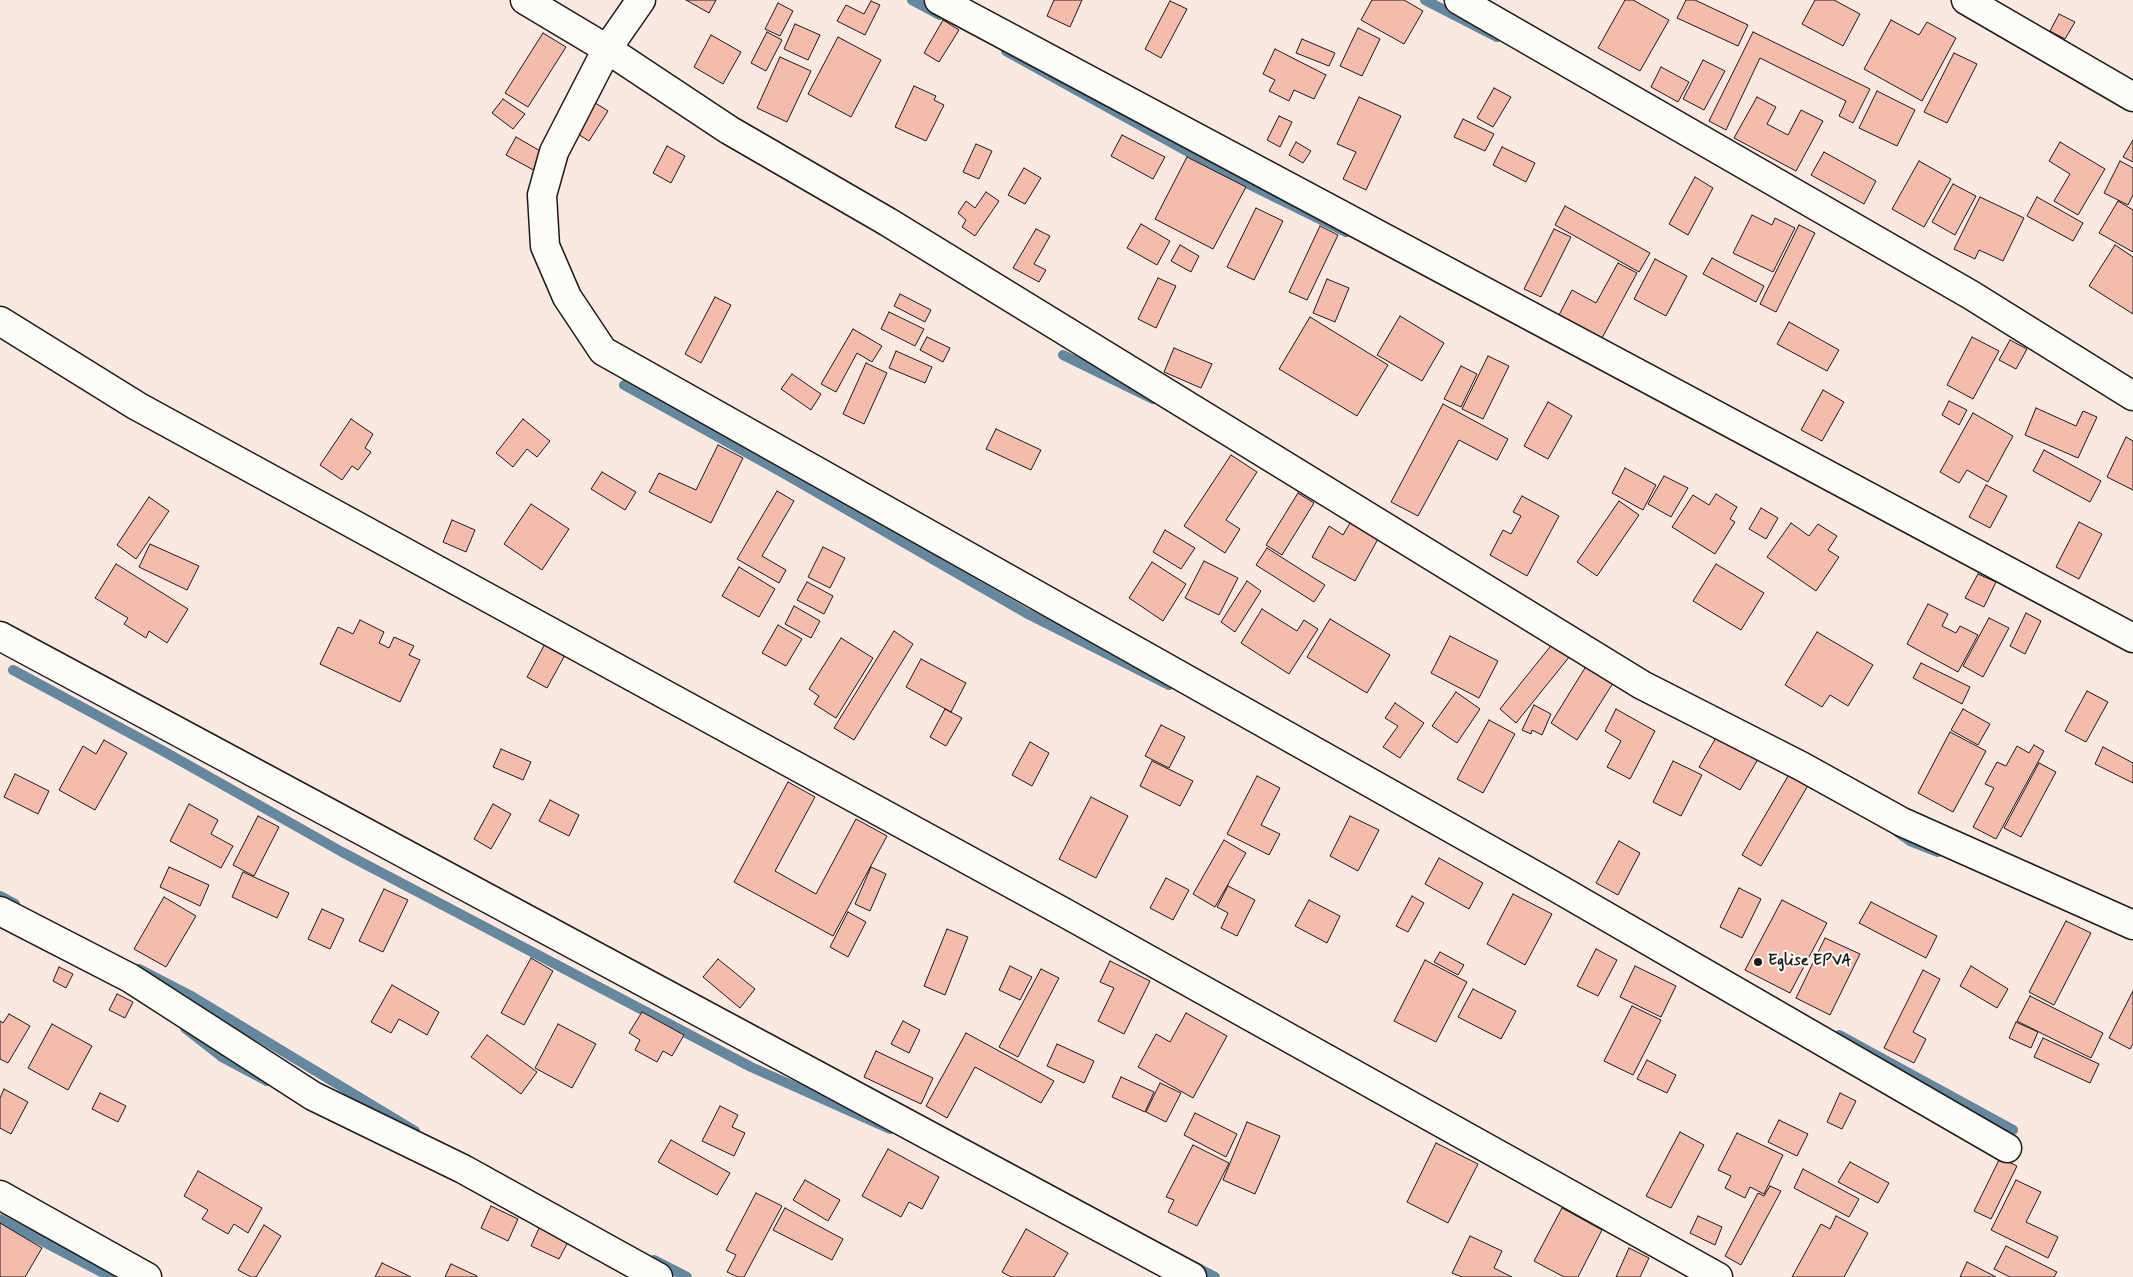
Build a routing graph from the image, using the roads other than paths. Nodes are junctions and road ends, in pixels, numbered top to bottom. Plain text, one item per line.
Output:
1 (525, 0) edge
2 (641, 0) edge
3 (939, 0) edge
4 (1459, 0) edge
5 (1966, 0) edge
6 (607, 49) junction
7 (2133, 97) edge
8 (0, 321) edge
9 (2133, 396) edge
10 (0, 636) edge
11 (2133, 638) edge
12 (0, 911) edge
13 (2133, 925) edge
14 (2006, 1148) dead end
15 (0, 1195) edge
16 (148, 1277) edge
17 (658, 1277) edge
18 (1192, 1277) edge
19 (1718, 1277) edge

1 - 6 street
2 - 6 street
3 - 11 street
4 - 9 street
5 - 7 street
6 - 13 street
6 - 14 street
8 - 19 street
10 - 18 street
12 - 17 street
15 - 16 street

